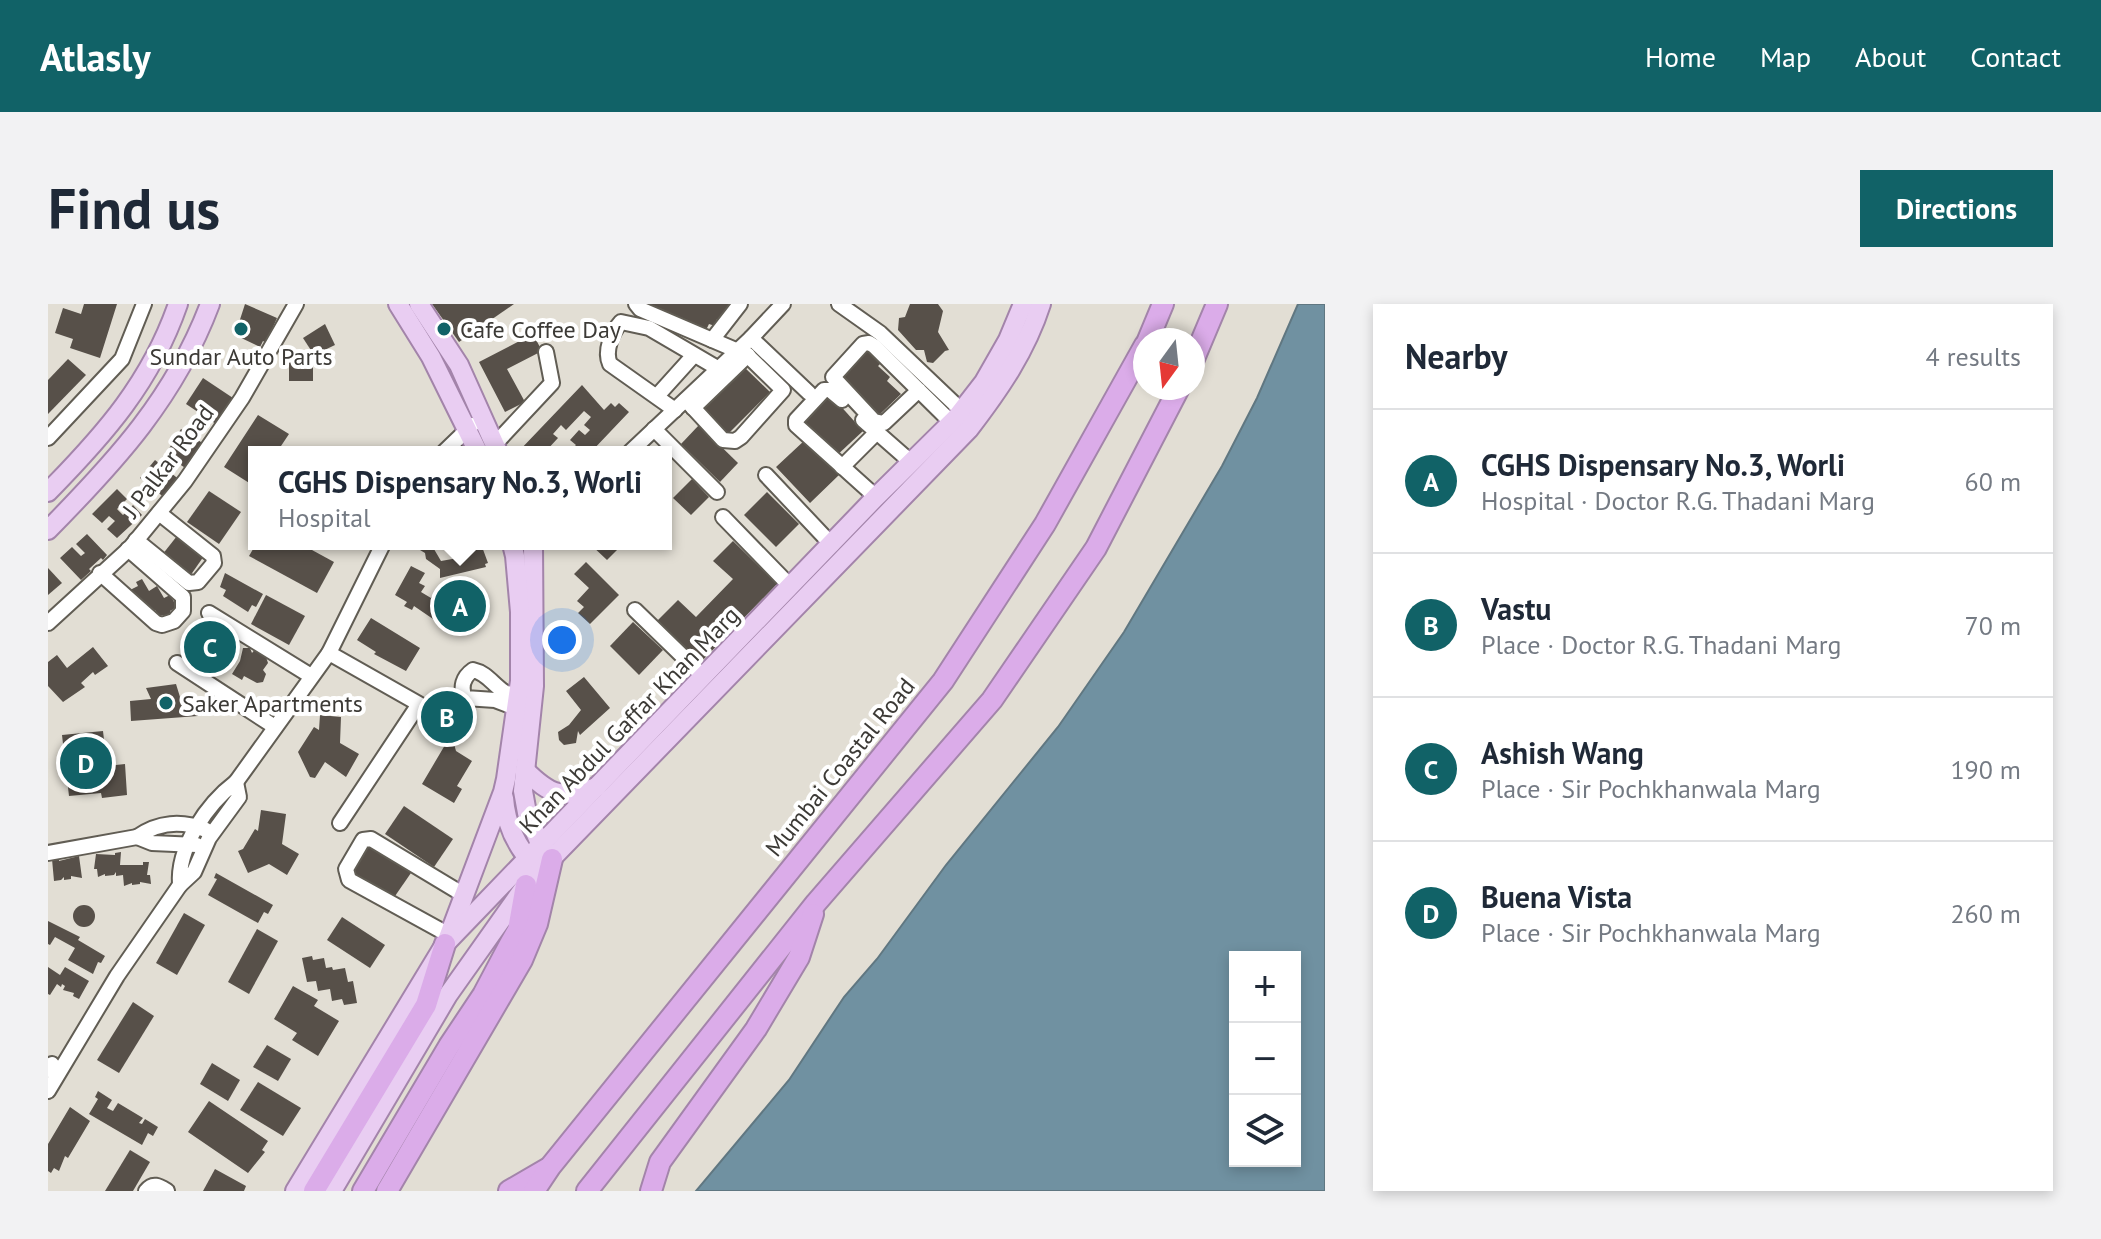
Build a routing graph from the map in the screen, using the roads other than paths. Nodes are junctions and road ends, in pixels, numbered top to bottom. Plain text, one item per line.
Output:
1 (144, 304) edge
2 (178, 304) edge
3 (210, 304) edge
4 (296, 304) edge
5 (398, 304) edge
6 (419, 304) edge
7 (636, 304) edge
8 (740, 304) edge
9 (783, 304) edge
10 (839, 304) edge
11 (1023, 304) edge
12 (1041, 304) edge
13 (1163, 304) edge
14 (1217, 304) edge
15 (1153, 328) edge
16 (1205, 332) edge
17 (712, 340) junction
18 (745, 348) junction
19 (546, 352) dead end
20 (694, 355) junction
21 (1133, 366) edge
22 (719, 369) junction
23 (919, 390) junction
24 (809, 393) dead end
25 (657, 396) junction
26 (1173, 400) edge
27 (684, 406) junction
28 (957, 417) junction
29 (475, 423) junction
30 (654, 429) junction
31 (877, 432) junction
32 (48, 438) edge
33 (450, 446) edge
34 (488, 446) edge
35 (493, 446) edge
36 (636, 446) edge
37 (671, 446) edge
38 (672, 447) edge
39 (912, 463) junction
40 (842, 467) junction
41 (766, 475) dead end
42 (48, 492) edge
43 (717, 492) dead end
44 (876, 497) junction
45 (159, 513) junction
46 (723, 517) dead end
47 (48, 530) edge
48 (132, 544) junction
49 (832, 545) junction
50 (380, 550) edge
51 (514, 550) edge
52 (538, 550) edge
53 (100, 573) junction
54 (791, 587) junction
55 (635, 610) dead end
56 (209, 613) dead end
57 (48, 623) edge
58 (528, 641) junction
59 (329, 653) junction
60 (177, 663) dead end
61 (311, 676) junction
62 (704, 677) junction
63 (275, 727) junction
64 (525, 770) junction
65 (236, 782) junction
66 (598, 787) junction
67 (503, 792) junction
68 (340, 823) dead end
69 (198, 827) junction
70 (213, 832) junction
71 (137, 837) junction
72 (190, 843) junction
73 (205, 848) junction
74 (48, 853) edge
75 (538, 864) junction
76 (180, 885) junction
77 (464, 895) junction
78 (816, 903) junction
79 (447, 940) junction
80 (52, 1067) edge
81 (48, 1091) edge
82 (550, 1167) junction
83 (146, 1191) edge
84 (167, 1191) edge
85 (295, 1191) edge
86 (314, 1191) edge
87 (332, 1191) edge
88 (363, 1191) edge
89 (387, 1191) edge
90 (509, 1191) edge
91 (534, 1191) edge
92 (587, 1191) edge
93 (651, 1191) edge

1 - 32 street
2 - 42 main road
3 - 47 main road
4 - 45 street, J Palkar Road
5 - 29 main road
6 - 29 main road
7 - 17 street
8 - 17 street
9 - 18 street
10 - 28 street
11 - 28 main road, Khan Abdul Gaffar Khan Marg
12 - 75 main road, Khan Abdul Gaffar Khan Marg
13 - 15 highway
14 - 16 highway
17 - 18 street
18 - 22 street
18 - 24 street
18 - 27 street
18 - 27 street
19 - 35 street
20 - 22 street
20 - 25 street
20 - 25 street
21 - 82 highway, Mumbai Coastal Road
22 - 27 street
23 - 23 street
23 - 28 street
25 - 27 street
26 - 78 highway
27 - 30 street
28 - 39 main road, Khan Abdul Gaffar Khan Marg
29 - 33 street
29 - 34 main road
30 - 36 street
30 - 37 street
31 - 39 street
31 - 40 street
31 - 40 street
38 - 43 street
39 - 44 main road, Khan Abdul Gaffar Khan Marg
40 - 44 street
41 - 49 street
44 - 49 main road, Khan Abdul Gaffar Khan Marg
45 - 48 street, J Palkar Road
45 - 48 street
46 - 54 street
48 - 53 street, J Palkar Road
48 - 53 street
49 - 54 main road, Khan Abdul Gaffar Khan Marg
50 - 59 street
51 - 58 main road
52 - 58 main road
53 - 57 street, J Palkar Road
54 - 62 main road, Khan Abdul Gaffar Khan Marg
55 - 62 street
56 - 61 street
58 - 64 main road
58 - 67 main road
59 - 61 street
59 - 68 street
60 - 63 street
61 - 63 street
62 - 66 main road, Khan Abdul Gaffar Khan Marg
63 - 65 street
64 - 66 main road
64 - 75 main road
65 - 69 street
65 - 70 street
66 - 75 main road, Khan Abdul Gaffar Khan Marg
67 - 75 main road
67 - 77 main road
69 - 70 street
69 - 71 street
69 - 72 street
70 - 73 street
71 - 72 street
71 - 74 street
72 - 73 street
72 - 76 street
73 - 76 street
75 - 79 main road, Khan Abdul Gaffar Khan Marg
75 - 87 main road, Khan Abdul Gaffar Khan Marg
75 - 88 highway
75 - 89 highway
76 - 80 street
77 - 79 main road
77 - 79 street
78 - 92 highway
78 - 93 highway
79 - 85 main road, Khan Abdul Gaffar Khan Marg
79 - 86 highway
80 - 81 street
82 - 90 highway
82 - 91 highway, Mumbai Coastal Road
83 - 84 street

